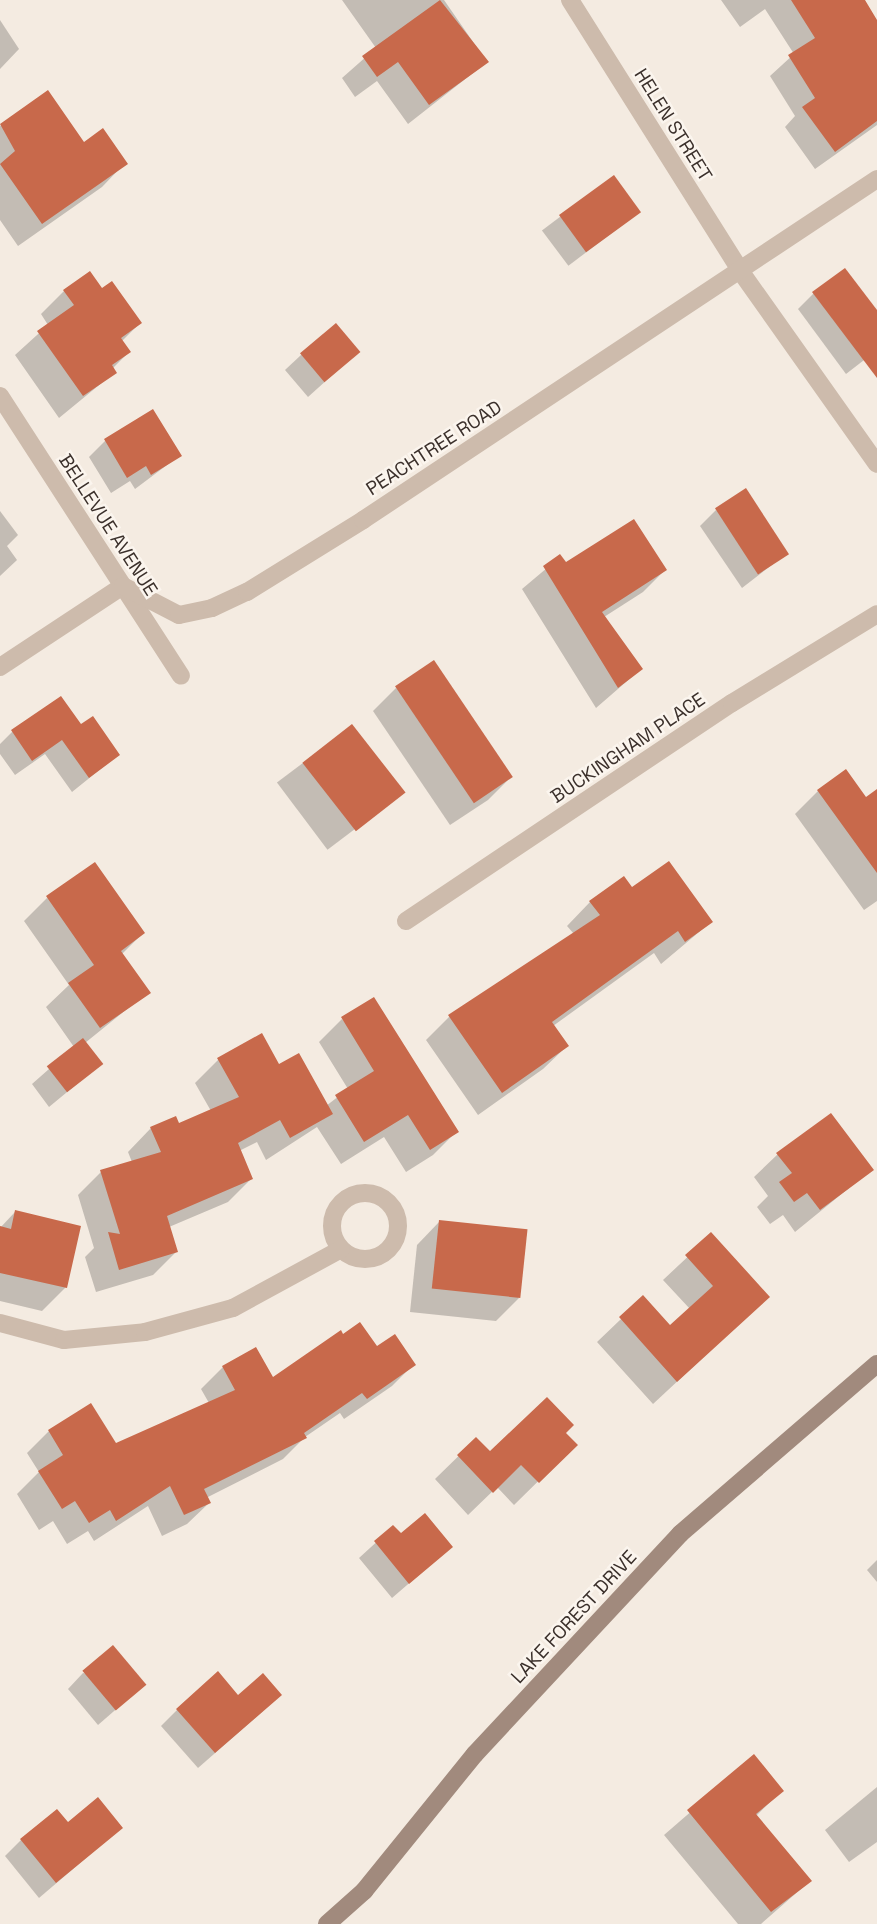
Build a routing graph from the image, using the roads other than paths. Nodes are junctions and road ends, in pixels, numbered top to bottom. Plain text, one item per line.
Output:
1 (570, 0) edge
2 (877, 179) edge
3 (741, 272) junction
4 (0, 396) edge
5 (877, 464) edge
6 (123, 586) junction
7 (877, 614) edge
8 (0, 667) edge
9 (181, 676) dead end
10 (406, 921) dead end
11 (341, 1249) dead end
12 (0, 1323) edge
13 (877, 1364) edge
14 (327, 1924) edge

1 - 3 street, HELEN STREET
2 - 3 street, PEACHTREE ROAD
3 - 5 street
3 - 6 street, PEACHTREE ROAD
4 - 6 street, BELLEVUE AVENUE
6 - 8 street
6 - 9 street, BELLEVUE AVENUE
7 - 10 street, BUCKINGHAM PLACE
11 - 12 street
13 - 14 street, LAKE FOREST DRIVE

